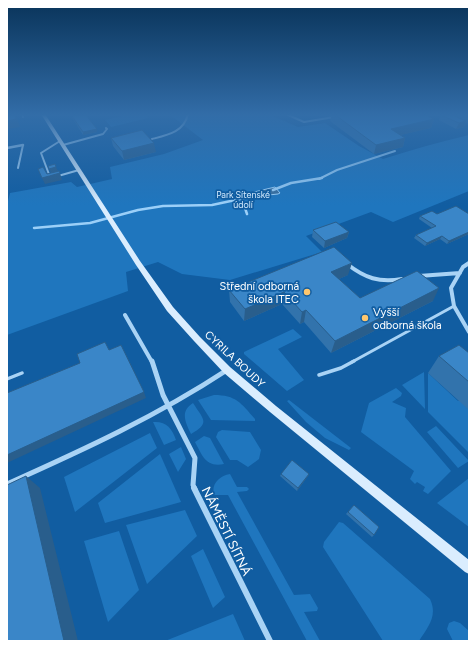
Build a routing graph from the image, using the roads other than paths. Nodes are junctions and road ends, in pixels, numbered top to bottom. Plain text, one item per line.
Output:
1 (59, 144) edge
2 (62, 144) edge
3 (23, 145) joint
4 (7, 148) edge
5 (18, 168) dead end
6 (79, 170) junction
7 (343, 261) edge
8 (469, 263) edge
9 (460, 273) junction
10 (413, 277) edge
11 (407, 278) edge
12 (454, 306) junction
13 (125, 315) dead end
14 (469, 332) edge
15 (227, 370) junction
16 (22, 373) dead end
17 (318, 374) dead end
18 (7, 379) edge
19 (168, 407) junction
20 (7, 484) edge
21 (469, 568) edge
22 (270, 641) edge

1 - 6 lane
2 - 6 street, CYRILA BOUDY
3 - 4 street
3 - 5 lane
6 - 15 street, CYRILA BOUDY
7 - 11 street
8 - 9 street
9 - 10 street
9 - 12 street
12 - 14 street
12 - 17 lane
13 - 19 street, NÁMĚSTÍ SÍTNÁ
15 - 19 street
15 - 21 street, CYRILA BOUDY
16 - 18 lane
19 - 20 street
19 - 22 street, NÁMĚSTÍ SÍTNÁ

